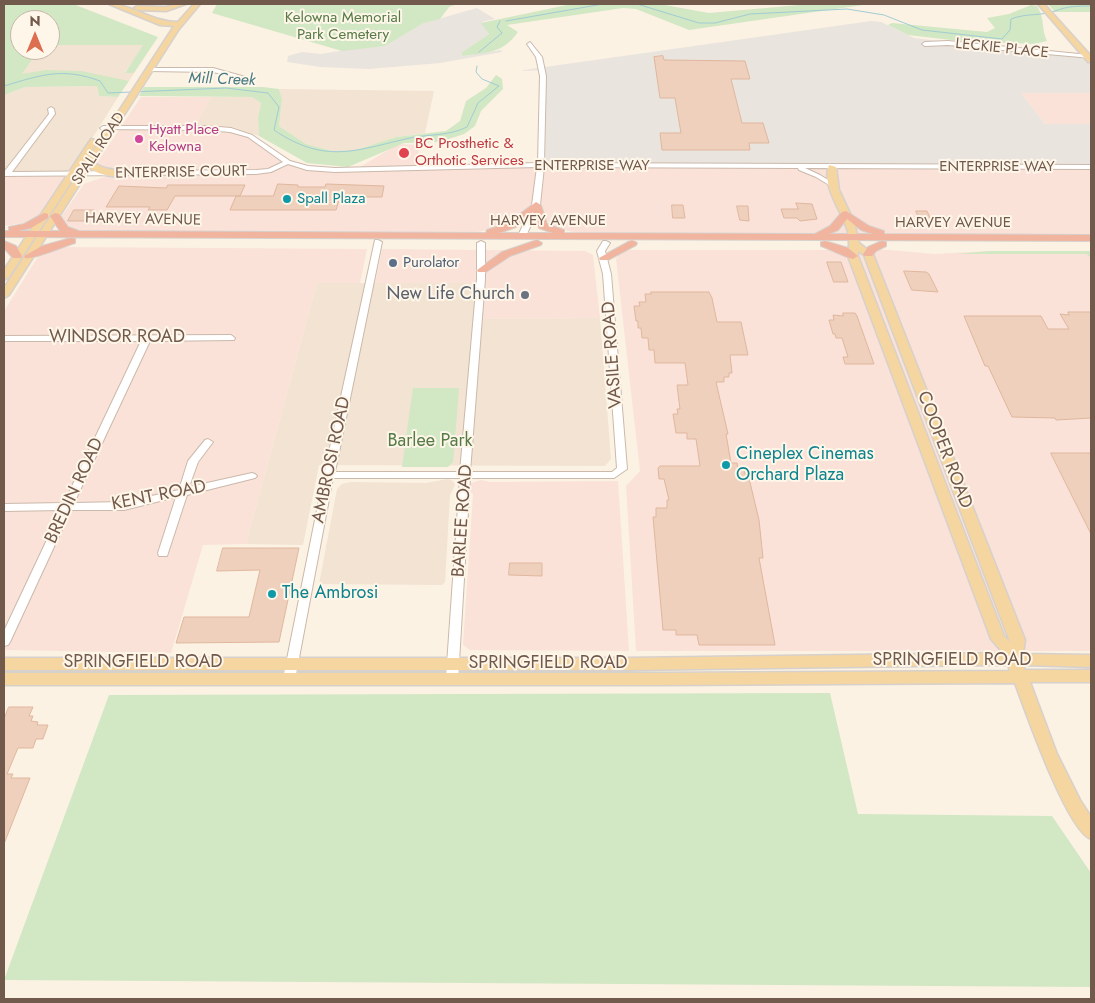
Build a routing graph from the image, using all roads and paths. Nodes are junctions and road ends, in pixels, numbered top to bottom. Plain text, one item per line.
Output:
1 (112, 4) edge
2 (125, 4) edge
3 (183, 4) edge
4 (188, 4) edge
5 (197, 4) edge
6 (1041, 4) edge
7 (137, 8) junction
8 (170, 23) junction
9 (180, 24) junction
10 (530, 44) dead end
11 (932, 49) dead end
12 (1090, 58) edge
13 (150, 70) junction
14 (246, 78) dead end
15 (131, 93) junction
16 (51, 109) dead end
17 (103, 128) junction
18 (114, 128) junction
19 (288, 162) junction
20 (90, 163) junction
21 (541, 165) junction
22 (793, 167) junction
23 (832, 167) junction
24 (1091, 167) edge
25 (83, 173) junction
26 (6, 174) edge
27 (71, 174) junction
28 (108, 174) junction
29 (123, 174) junction
30 (75, 186) junction
31 (834, 186) junction
32 (536, 205) junction
33 (846, 214) junction
34 (44, 216) junction
35 (55, 216) junction
36 (4, 232) edge
37 (80, 234) junction
38 (404, 235) junction
39 (522, 236) junction
40 (577, 236) junction
41 (36, 237) junction
42 (804, 237) junction
43 (912, 237) junction
44 (1091, 238) edge
45 (478, 239) junction
46 (634, 240) junction
47 (855, 240) junction
48 (71, 241) junction
49 (4, 242) edge
50 (378, 242) junction
51 (496, 243) junction
52 (537, 243) junction
53 (606, 243) junction
54 (826, 244) junction
55 (882, 244) junction
56 (1091, 246) edge
57 (868, 254) junction
58 (17, 256) junction
59 (29, 256) junction
60 (852, 256) junction
61 (604, 258) junction
62 (482, 270) junction
63 (4, 277) edge
64 (4, 295) edge
65 (4, 338) edge
66 (231, 338) dead end
67 (146, 339) junction
68 (208, 442) dead end
69 (329, 475) junction
70 (252, 476) dead end
71 (465, 476) junction
72 (183, 493) junction
73 (4, 507) edge
74 (68, 508) junction
75 (163, 553) dead end
76 (4, 642) edge
77 (1014, 661) junction
78 (1091, 661) edge
79 (292, 663) junction
80 (454, 663) junction
81 (4, 664) edge
82 (1021, 676) junction
83 (1091, 676) edge
84 (4, 679) edge
85 (289, 679) junction
86 (452, 679) junction
87 (1091, 831) edge

1 - 8 main road
2 - 7 main road
3 - 7 main road
4 - 8 main road, SPALL ROAD
5 - 9 main road, SPALL ROAD
6 - 12 main road
7 - 8 main road
8 - 9 main road
8 - 15 main road, SPALL ROAD
9 - 13 main road, SPALL ROAD
10 - 21 street
11 - 12 street, LECKIE PLACE
13 - 14 street
13 - 15 main road, SPALL ROAD
15 - 17 main road, SPALL ROAD
15 - 18 main road, SPALL ROAD
16 - 26 street
17 - 18 street, ENTERPRISE WAY
17 - 27 main road, SPALL ROAD
18 - 19 street, ENTERPRISE WAY
18 - 20 main road, SPALL ROAD
19 - 21 street, ENTERPRISE WAY
19 - 29 street, ENTERPRISE COURT
20 - 25 main road, SPALL ROAD
20 - 29 main road
21 - 22 street, ENTERPRISE WAY
21 - 32 street
22 - 23 street, ENTERPRISE WAY
22 - 31 street
23 - 24 street, ENTERPRISE WAY
23 - 31 main road
25 - 27 street, ENTERPRISE COURT
25 - 28 street, ENTERPRISE COURT
25 - 30 main road, SPALL ROAD
26 - 27 street, ENTERPRISE COURT
27 - 34 main road, SPALL ROAD
28 - 29 street, ENTERPRISE COURT
28 - 30 main road
30 - 35 main road, SPALL ROAD
31 - 33 main road
32 - 39 street
32 - 40 highway
32 - 45 highway
33 - 42 highway
33 - 43 highway
33 - 47 main road
34 - 36 highway
34 - 41 main road, SPALL ROAD
35 - 37 highway
35 - 41 main road, SPALL ROAD
36 - 41 highway, HARVEY AVENUE
37 - 38 highway, HARVEY AVENUE
37 - 41 highway, HARVEY AVENUE
38 - 45 highway, HARVEY AVENUE
38 - 50 highway
39 - 40 highway, HARVEY AVENUE
39 - 45 highway, HARVEY AVENUE
39 - 51 highway
40 - 46 highway, HARVEY AVENUE
41 - 48 highway, HARVEY AVENUE
41 - 49 highway, HARVEY AVENUE
41 - 58 main road, SPALL ROAD
41 - 59 main road, SPALL ROAD
42 - 46 highway, HARVEY AVENUE
42 - 47 highway, HARVEY AVENUE
43 - 44 highway, HARVEY AVENUE
43 - 47 highway, HARVEY AVENUE
45 - 50 highway, HARVEY AVENUE
45 - 51 highway, HARVEY AVENUE
45 - 62 street, BARLEE ROAD
46 - 53 highway, HARVEY AVENUE
46 - 54 highway, HARVEY AVENUE
46 - 61 highway
47 - 54 highway, HARVEY AVENUE
47 - 55 highway, HARVEY AVENUE
47 - 57 main road, COOPER ROAD
47 - 60 main road
48 - 50 highway, HARVEY AVENUE
48 - 59 highway
49 - 58 highway
50 - 69 street, AMBROSI ROAD
51 - 52 highway, HARVEY AVENUE
52 - 53 highway, HARVEY AVENUE
52 - 62 highway
53 - 61 street, VASILE ROAD
54 - 60 highway
55 - 56 highway, HARVEY AVENUE
55 - 57 highway
57 - 77 main road, COOPER ROAD
58 - 63 main road, SPALL ROAD
59 - 64 main road, SPALL ROAD
60 - 77 main road, COOPER ROAD
61 - 71 street, VASILE ROAD
62 - 71 street, BARLEE ROAD
65 - 67 street, WINDSOR ROAD
66 - 67 street, WINDSOR ROAD
67 - 74 street, BREDIN ROAD
68 - 72 street
69 - 71 street
69 - 79 street, AMBROSI ROAD
70 - 72 street, KENT ROAD
71 - 80 street, BARLEE ROAD
72 - 74 street, KENT ROAD
72 - 75 street
73 - 74 street, KENT ROAD
74 - 76 street, BREDIN ROAD
77 - 78 main road, SPRINGFIELD ROAD
77 - 80 main road, SPRINGFIELD ROAD
77 - 82 main road, COOPER ROAD
79 - 80 main road, SPRINGFIELD ROAD
79 - 81 main road, SPRINGFIELD ROAD
79 - 85 street, AMBROSI ROAD
80 - 86 street, BARLEE ROAD
82 - 83 main road, SPRINGFIELD ROAD
82 - 86 main road, SPRINGFIELD ROAD
82 - 87 main road, COOPER ROAD
84 - 85 main road, SPRINGFIELD ROAD
85 - 86 main road, SPRINGFIELD ROAD

